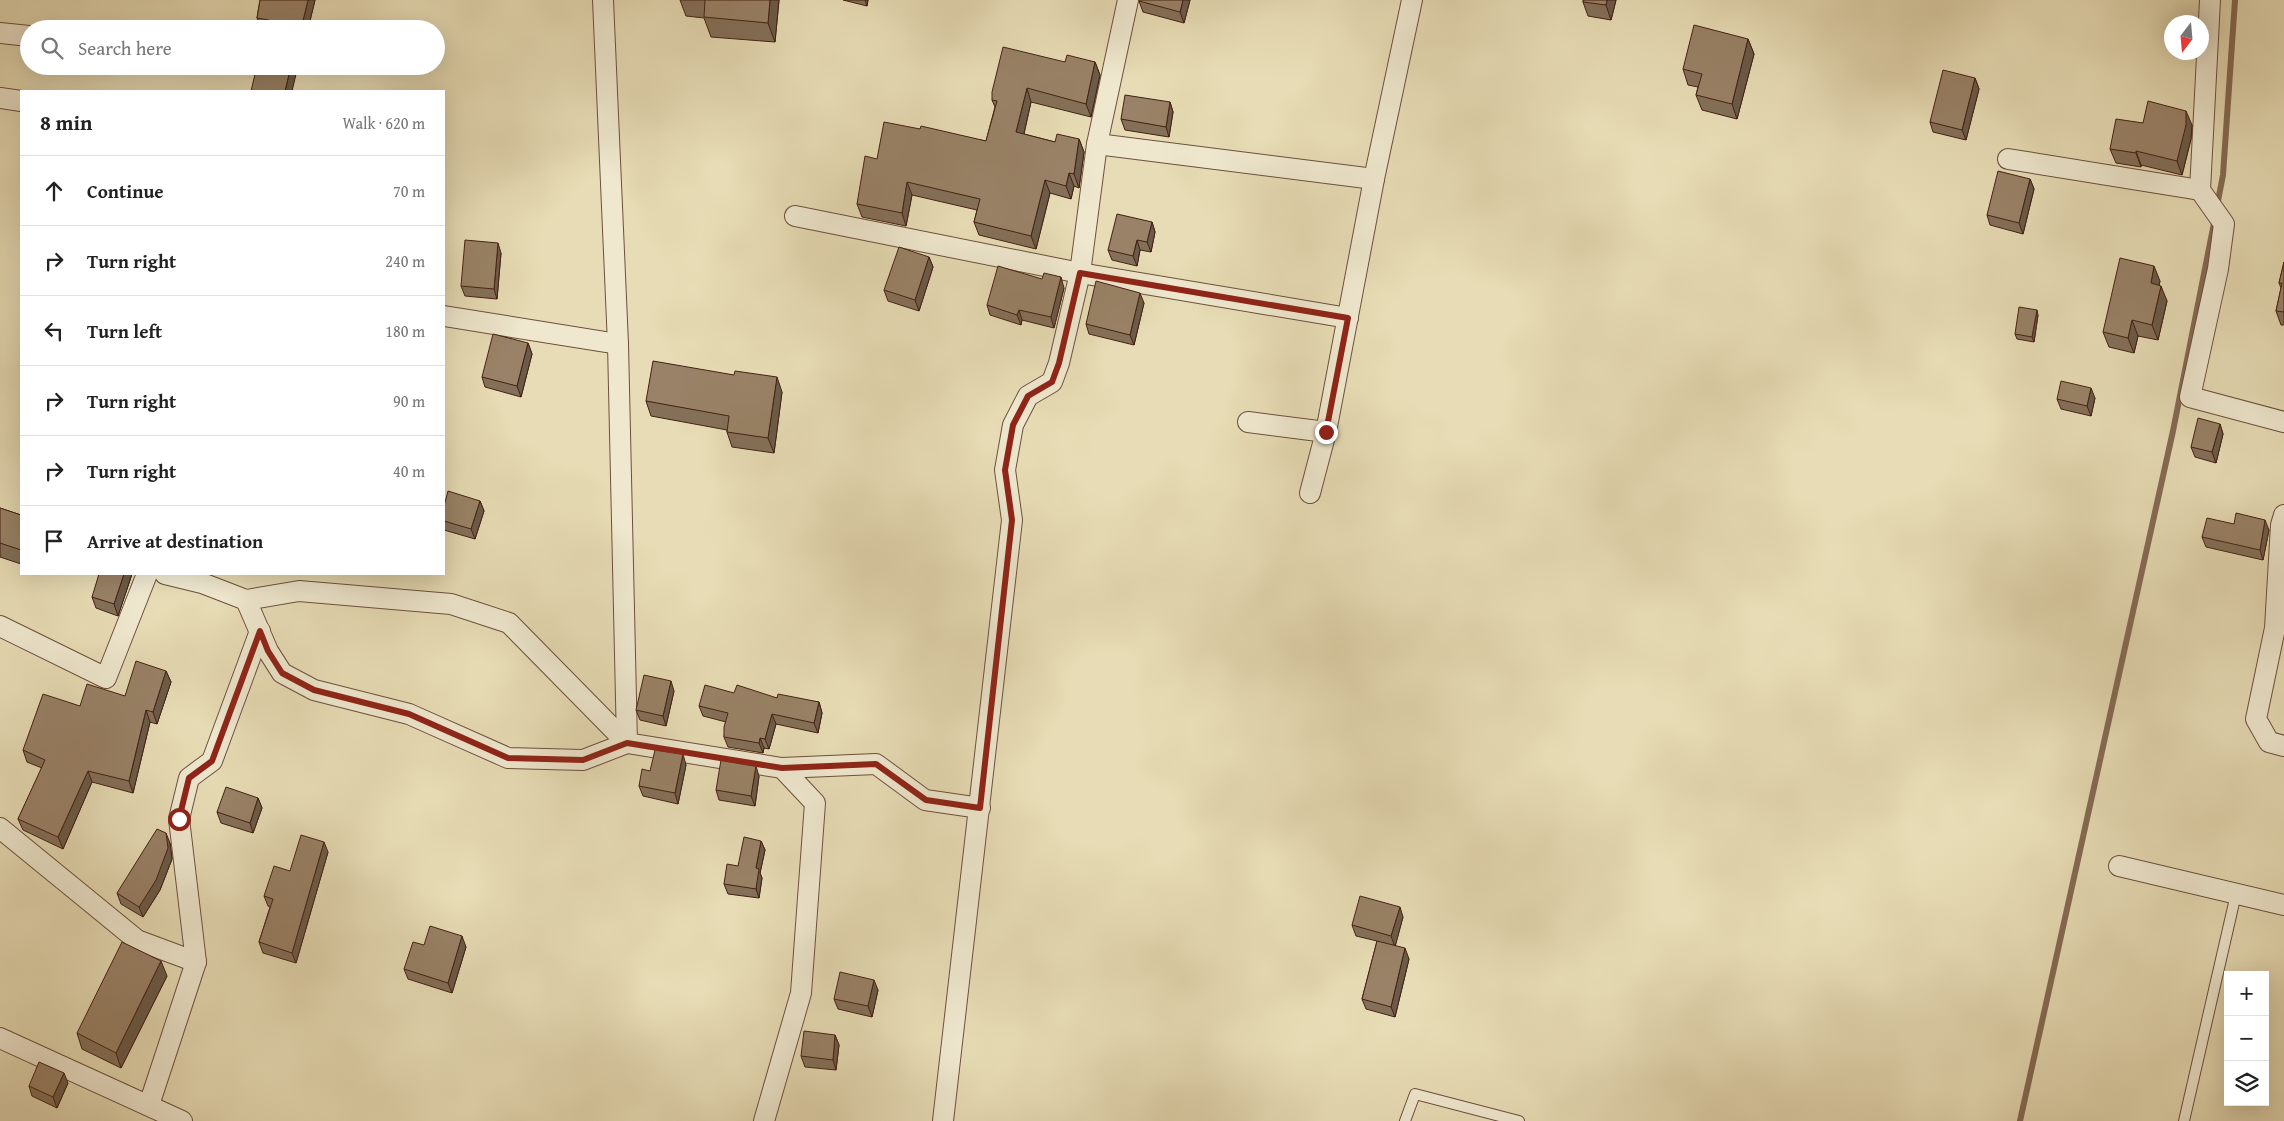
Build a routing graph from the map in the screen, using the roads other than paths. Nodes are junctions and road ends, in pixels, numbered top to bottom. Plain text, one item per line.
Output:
1 (603, 0) edge
2 (1128, 0) edge
3 (1412, 0) edge
4 (2210, 0) edge
5 (0, 33) edge
6 (20, 35) edge
7 (0, 98) edge
8 (20, 101) edge
9 (1097, 144) junction
10 (2008, 159) dead end
11 (1374, 179) junction
12 (2204, 197) junction
13 (795, 216) dead end
14 (1080, 273) junction
15 (445, 316) edge
16 (1348, 318) junction
17 (618, 344) junction
18 (1248, 422) dead end
19 (2284, 422) edge
20 (1326, 432) junction
21 (1310, 493) dead end
22 (2284, 515) edge
23 (147, 575) edge
24 (169, 575) edge
25 (246, 600) junction
26 (0, 626) edge
27 (260, 631) junction
28 (627, 743) junction
29 (2284, 746) edge
30 (782, 768) junction
31 (980, 808) junction
32 (0, 828) edge
33 (2119, 866) dead end
34 (2236, 894) junction
35 (2284, 905) edge
36 (196, 962) junction
37 (0, 1038) edge
38 (148, 1105) junction
39 (182, 1121) edge
40 (764, 1121) edge
41 (943, 1121) edge
42 (1405, 1121) edge
43 (1518, 1121) edge
44 (2184, 1121) edge

1 - 17 street
2 - 9 street
3 - 11 street
4 - 12 street
5 - 6 street
7 - 8 street
9 - 11 street
9 - 14 street
10 - 12 street
11 - 16 street
12 - 19 street
13 - 14 street
14 - 16 street
14 - 31 street
15 - 17 street
16 - 20 street
17 - 28 street
18 - 20 street
20 - 21 street
22 - 29 street
23 - 26 street
24 - 25 street
25 - 27 street
25 - 28 street
27 - 28 street
27 - 36 street
28 - 30 street
30 - 31 street
30 - 40 street
31 - 41 street
32 - 36 street
33 - 34 street
34 - 35 street
34 - 44 lane
36 - 38 street
37 - 38 street
38 - 39 street
42 - 43 lane

